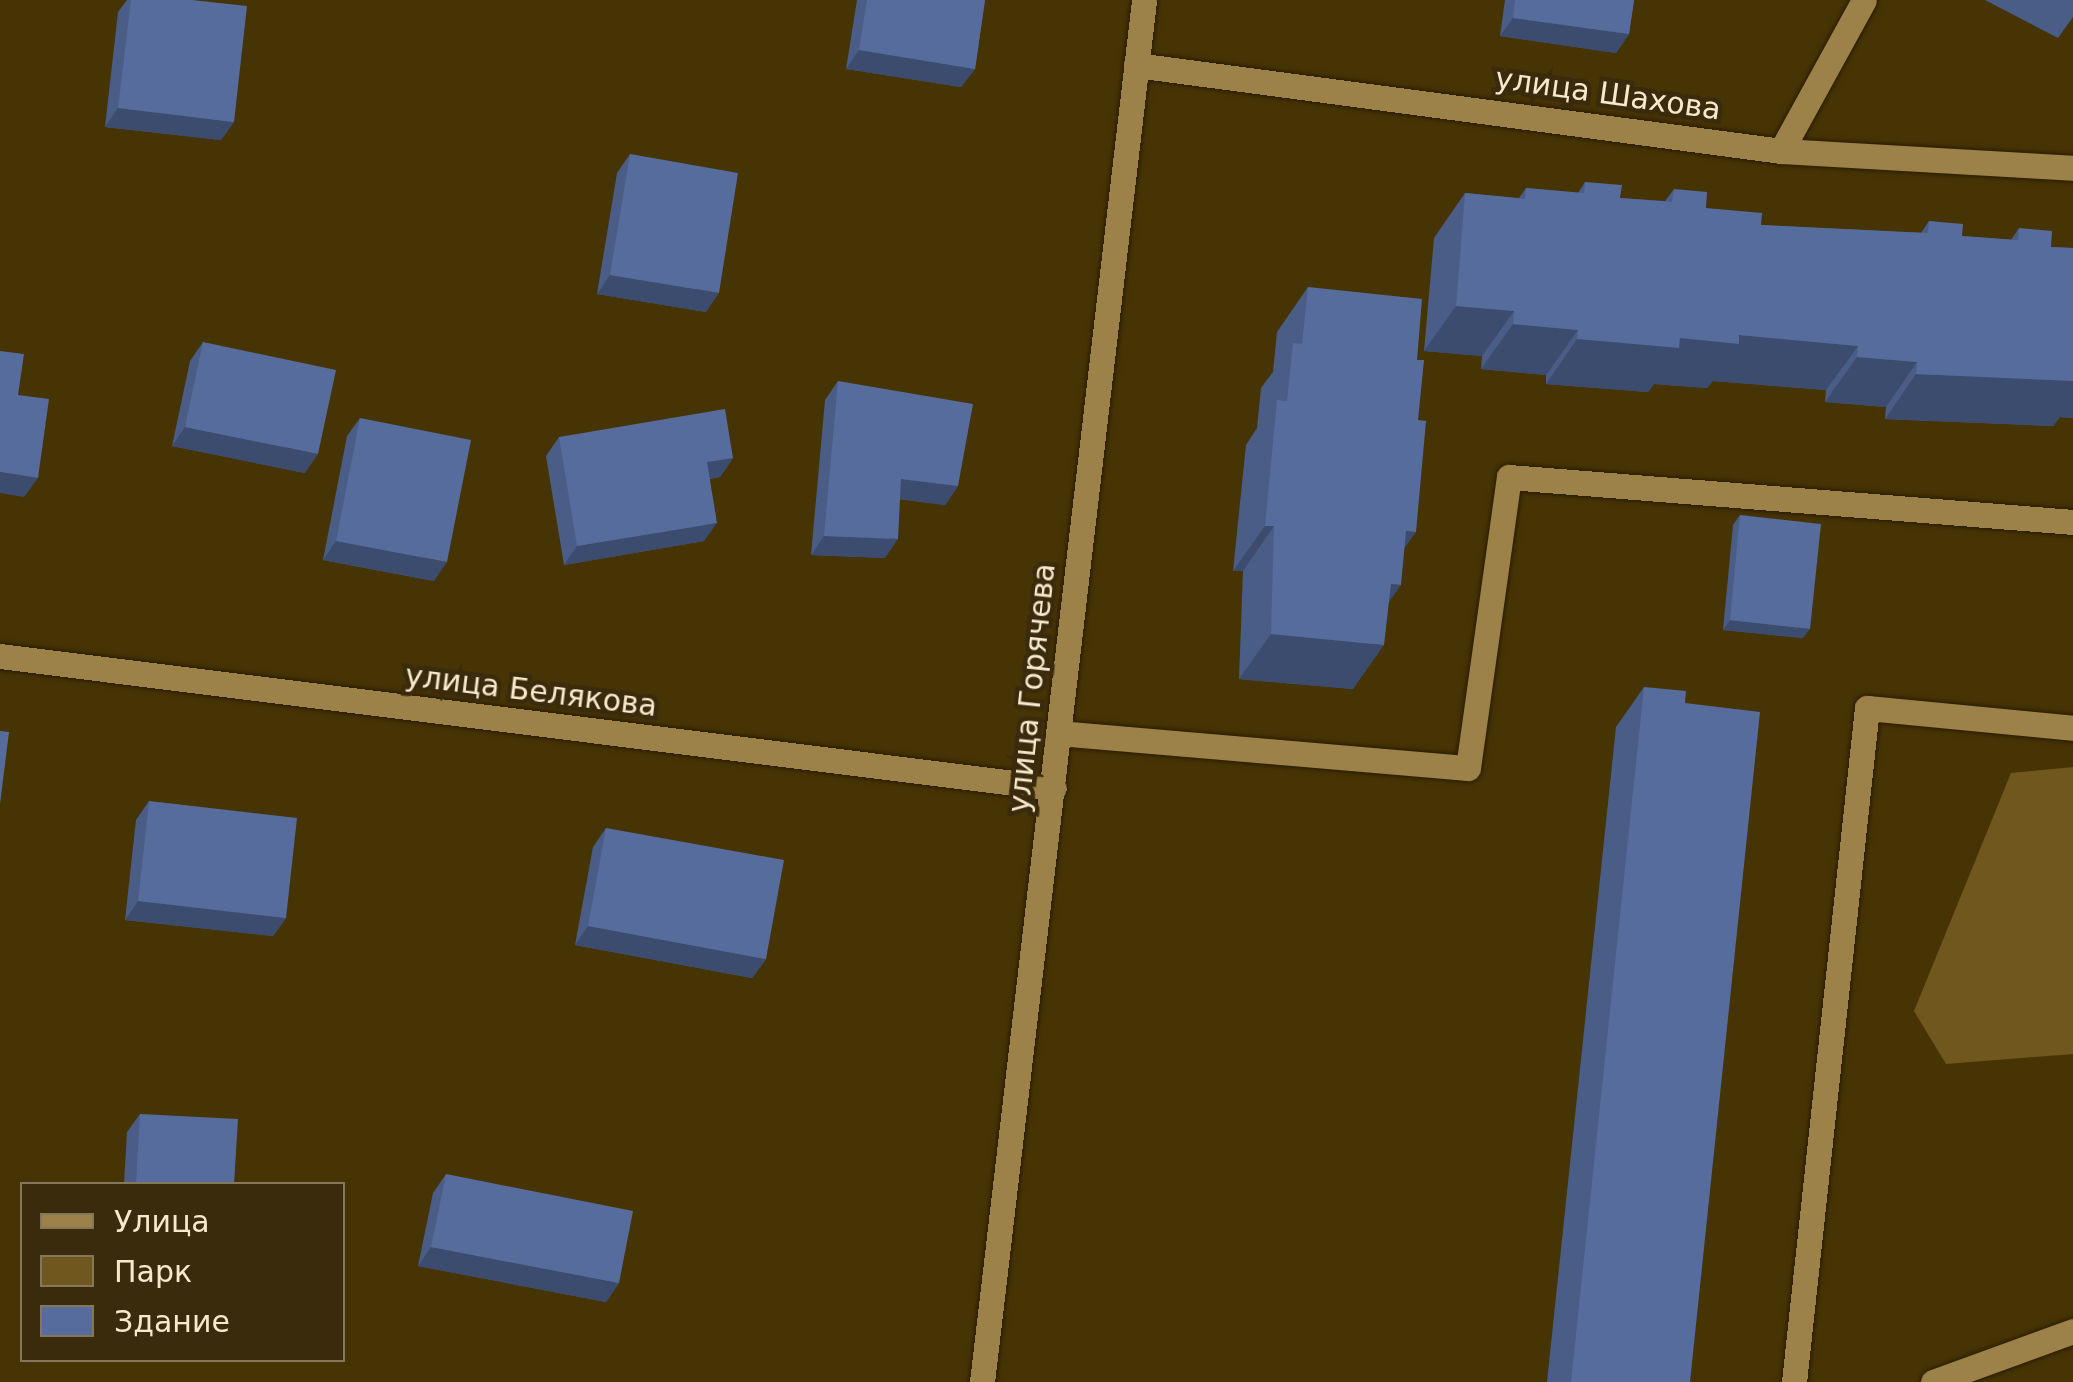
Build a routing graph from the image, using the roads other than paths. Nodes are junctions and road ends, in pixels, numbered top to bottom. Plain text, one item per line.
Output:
1 (1144, 0) edge
2 (1864, 0) edge
3 (1136, 65) junction
4 (1781, 150) junction
5 (2073, 168) edge
6 (2073, 522) edge
7 (0, 656) edge
8 (2073, 728) edge
9 (1059, 733) junction
10 (1054, 788) junction
11 (2073, 1331) edge
12 (982, 1382) edge
13 (1794, 1382) edge
14 (1933, 1382) edge

1 - 3 street, улица Горячева
2 - 4 street
3 - 4 street, улица Шахова
3 - 9 street, улица Горячева
4 - 5 street, улица Шахова
6 - 9 street
7 - 10 street, улица Белякова
8 - 13 street
9 - 10 street, улица Горячева
10 - 12 street, улица Горячева
11 - 14 street

